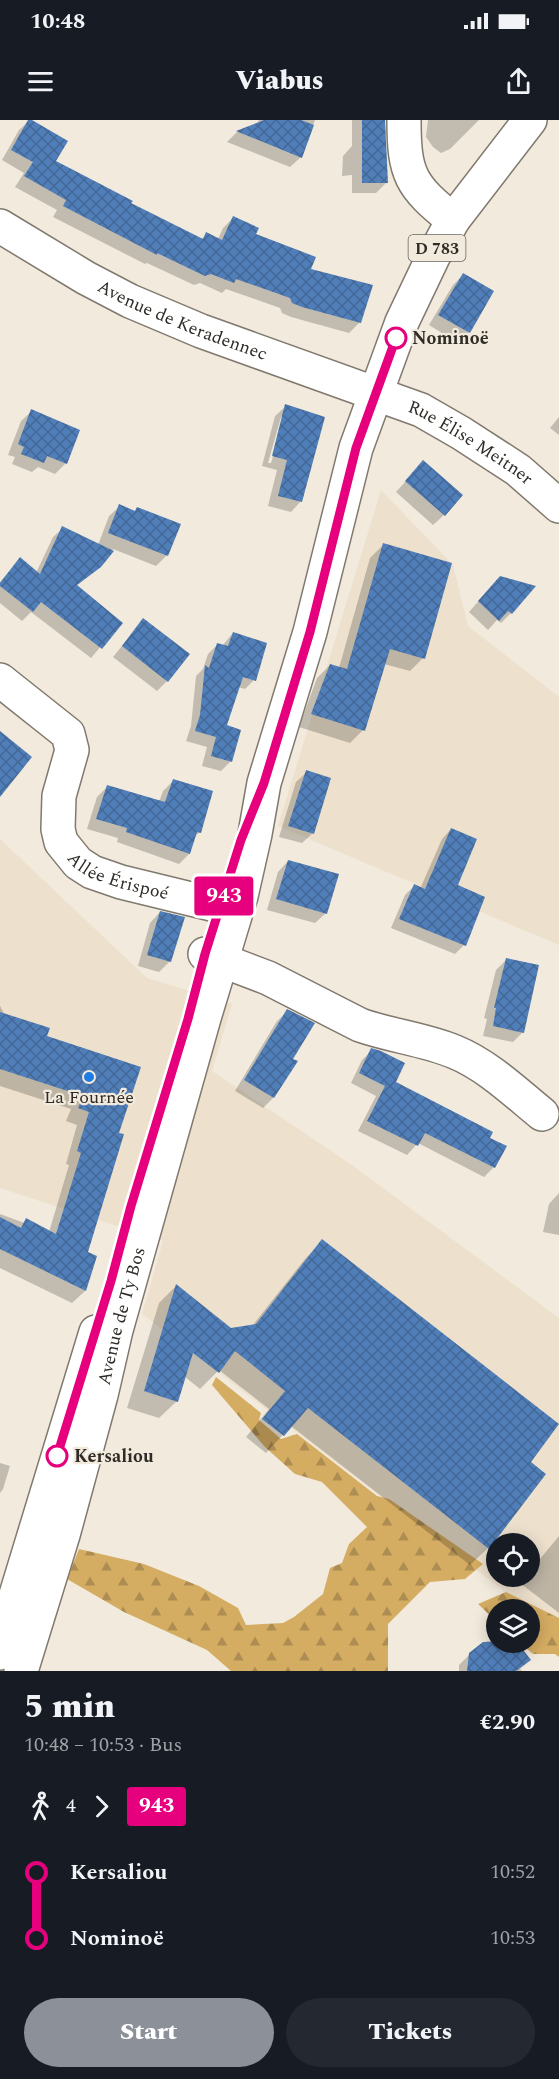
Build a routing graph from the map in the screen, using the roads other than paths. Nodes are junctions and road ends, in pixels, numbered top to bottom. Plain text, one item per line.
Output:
1 (404, 120) edge
2 (530, 120) edge
3 (453, 220) junction
4 (0, 226) edge
5 (374, 394) junction
6 (559, 506) edge
7 (0, 680) edge
8 (229, 908) junction
9 (214, 957) junction
10 (542, 1114) dead end
11 (18, 1600) edge
12 (0, 1653) edge
13 (21, 1671) edge

1 - 3 main road
2 - 3 main road, Avenue de Ty Bos / D 783
3 - 5 main road, Avenue de Ty Bos / D 783
4 - 5 main road, Avenue de Keradennec
5 - 6 main road, Rue Élise Meitner
5 - 8 main road, Avenue de Ty Bos / D 783
7 - 8 main road, Allée Érispoé
8 - 9 main road, Avenue de Ty Bos / D 783
9 - 10 main road
9 - 11 main road, Avenue de Ty Bos / D 783
11 - 12 main road, Avenue de Ty Bos / D 783
11 - 13 main road, Avenue de Ty Bos / D 783

